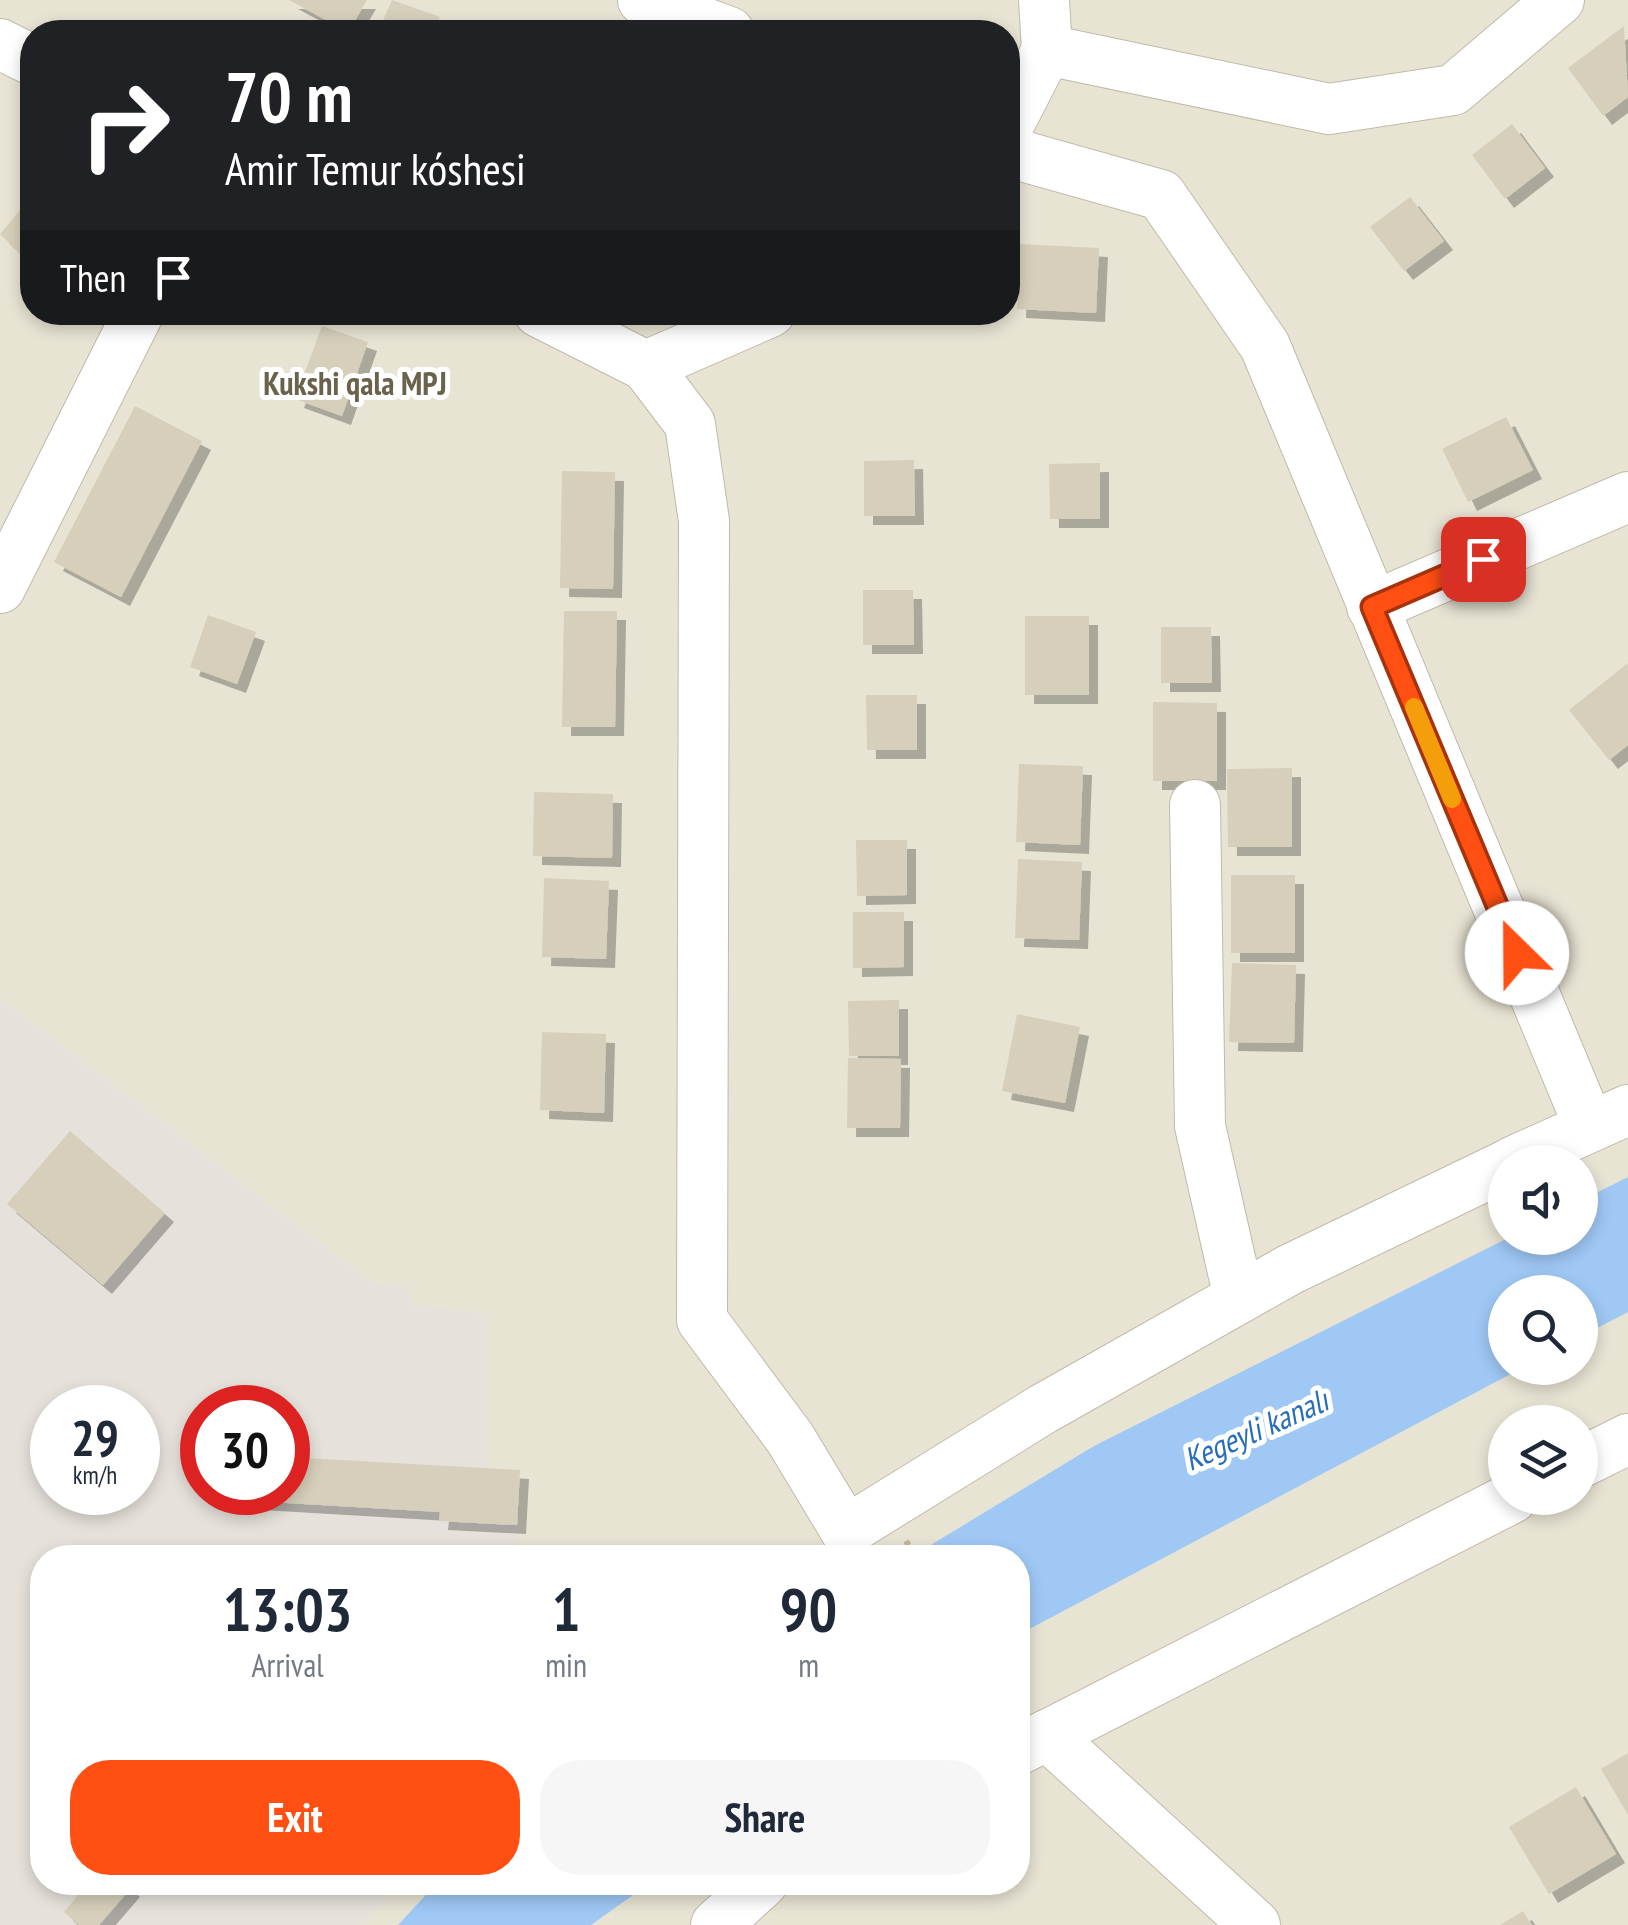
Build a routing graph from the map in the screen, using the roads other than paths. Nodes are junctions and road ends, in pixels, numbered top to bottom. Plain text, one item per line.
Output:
1 (644, 0) edge
2 (1044, 0) edge
3 (1560, 0) edge
4 (697, 20) edge
5 (1047, 50) junction
6 (1020, 103) edge
7 (1020, 155) edge
8 (132, 325) edge
9 (565, 325) edge
10 (740, 325) edge
11 (646, 366) junction
12 (1628, 497) edge
13 (0, 588) edge
14 (1372, 607) junction
15 (1195, 805) dead end
16 (1609, 1118) edge
17 (1549, 1145) edge
18 (1488, 1174) edge
19 (1238, 1298) junction
20 (1628, 1439) edge
21 (1598, 1454) edge
22 (1488, 1510) edge
23 (1032, 1743) edge
24 (749, 1895) edge
25 (716, 1925) edge
26 (1255, 1925) edge

1 - 4 street
2 - 5 street
3 - 5 street
5 - 6 street
7 - 14 street
8 - 13 street
9 - 11 street
10 - 11 street
11 - 19 street
12 - 14 street
14 - 16 street
15 - 19 street
16 - 17 street
18 - 19 street
20 - 21 street
22 - 23 street
23 - 26 street
24 - 25 street

